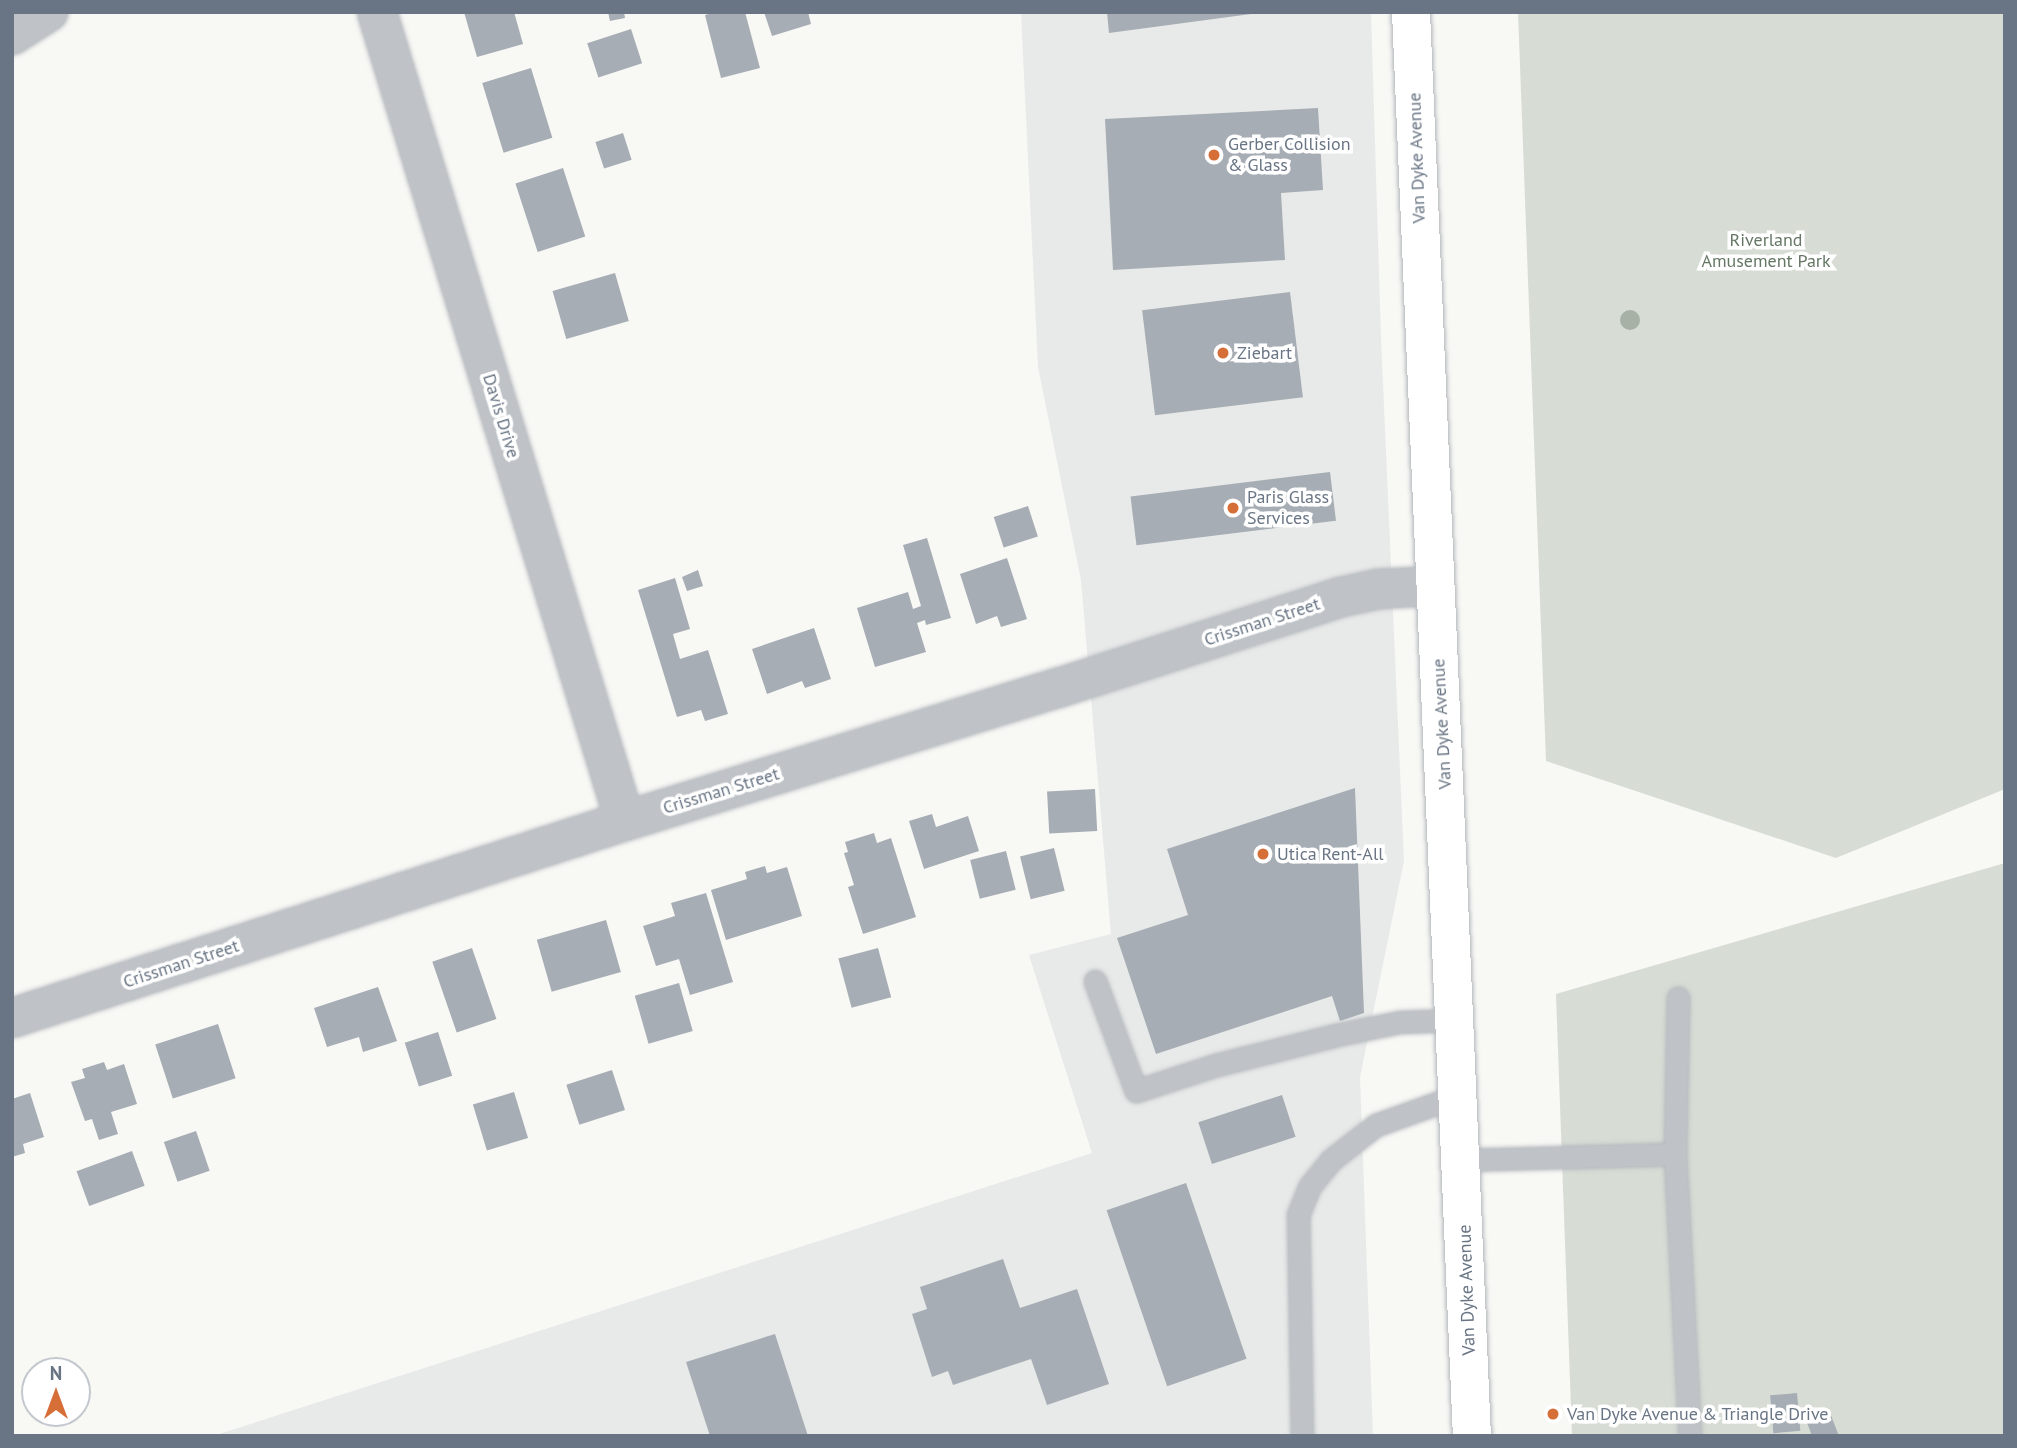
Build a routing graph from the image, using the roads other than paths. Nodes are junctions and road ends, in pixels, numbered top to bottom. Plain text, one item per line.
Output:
1 (48, 12) edge
2 (377, 12) edge
3 (1411, 12) edge
4 (12, 35) edge
5 (1434, 586) junction
6 (625, 821) junction
7 (1095, 981) dead end
8 (1678, 998) dead end
9 (12, 1018) edge
10 (1457, 1020) junction
11 (1460, 1095) junction
12 (1675, 1154) junction
13 (1462, 1160) junction
14 (1302, 1436) edge
15 (1472, 1436) edge
16 (1690, 1436) edge

1 - 4 street
2 - 6 street, Davis Drive
3 - 5 main road, Van Dyke Avenue
5 - 6 street, Crissman Street
5 - 10 main road, Van Dyke Avenue
6 - 9 street, Crissman Street
7 - 10 lane
8 - 12 lane
10 - 11 main road, Van Dyke Avenue
11 - 13 main road, Van Dyke Avenue
11 - 14 lane
12 - 13 lane
12 - 16 lane
13 - 15 main road, Van Dyke Avenue

